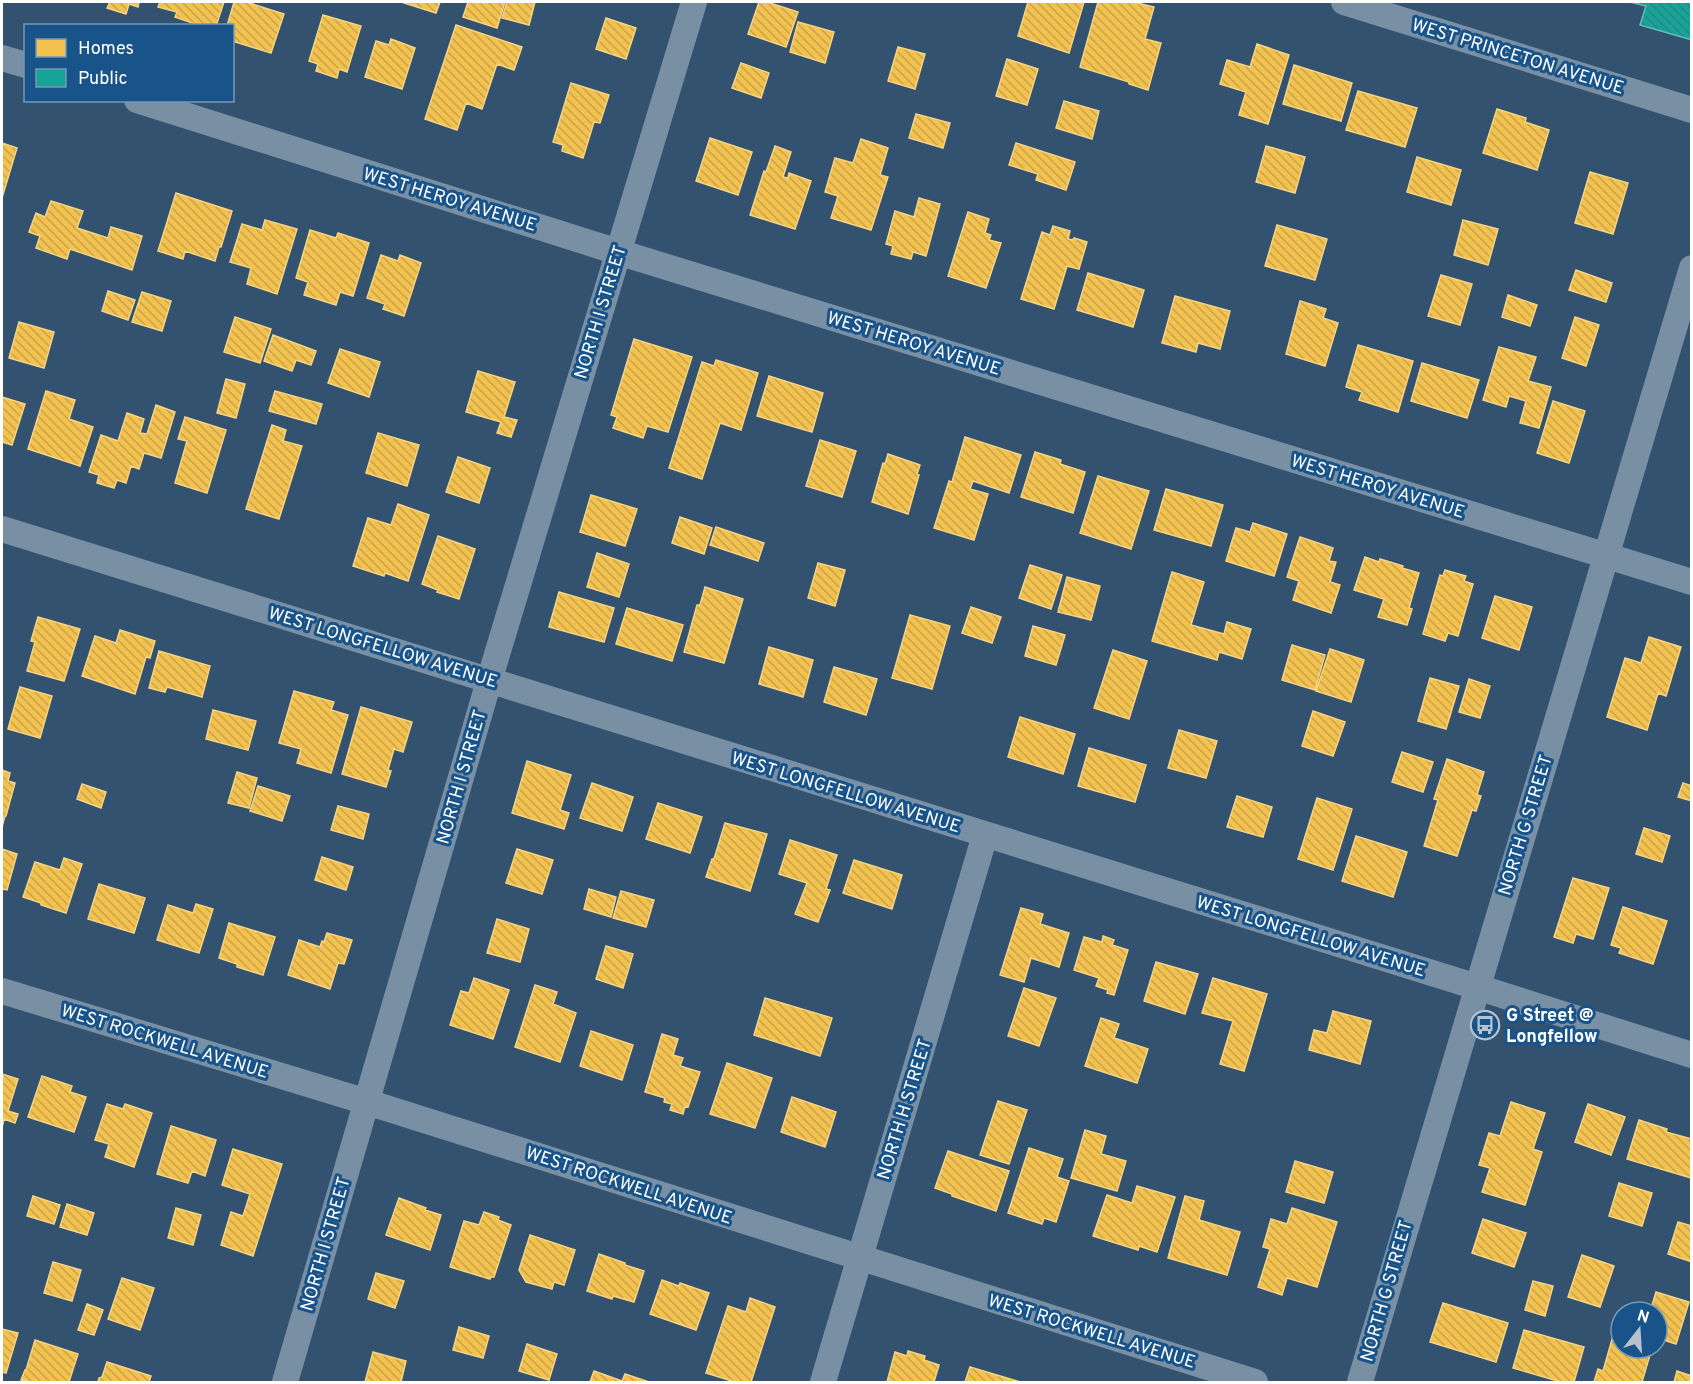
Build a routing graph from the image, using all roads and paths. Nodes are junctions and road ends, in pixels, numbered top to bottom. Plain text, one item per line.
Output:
1 (694, 2) edge
2 (1344, 2) edge
3 (2, 58) edge
4 (24, 64) edge
5 (143, 102) edge
6 (1692, 111) edge
7 (618, 252) junction
8 (1692, 268) edge
9 (2, 529) edge
10 (1605, 556) junction
11 (1692, 582) edge
12 (489, 681) junction
13 (985, 835) junction
14 (1477, 987) junction
15 (2, 991) edge
16 (1692, 1055) edge
17 (367, 1102) junction
18 (860, 1258) junction
19 (285, 1383) edge
20 (823, 1383) edge
21 (1255, 1383) edge
22 (1360, 1383) edge

1 - 7 street, NORTH I STREET
2 - 6 street, WEST PRINCETON AVENUE
3 - 4 street
5 - 7 street, WEST HEROY AVENUE
7 - 10 street, WEST HEROY AVENUE
7 - 12 street, NORTH I STREET
8 - 10 street, NORTH G STREET
9 - 12 street, WEST LONGFELLOW AVENUE
10 - 11 street, WEST HEROY AVENUE
10 - 14 street, NORTH G STREET
12 - 13 street, WEST LONGFELLOW AVENUE
12 - 17 street, NORTH I STREET
13 - 14 street, WEST LONGFELLOW AVENUE
13 - 18 street, NORTH H STREET
14 - 16 street, WEST LONGFELLOW AVENUE
14 - 22 street, NORTH G STREET
15 - 17 street, WEST ROCKWELL AVENUE
17 - 18 street, WEST ROCKWELL AVENUE
17 - 19 street, NORTH I STREET
18 - 20 street, NORTH H STREET
18 - 21 street, WEST ROCKWELL AVENUE

